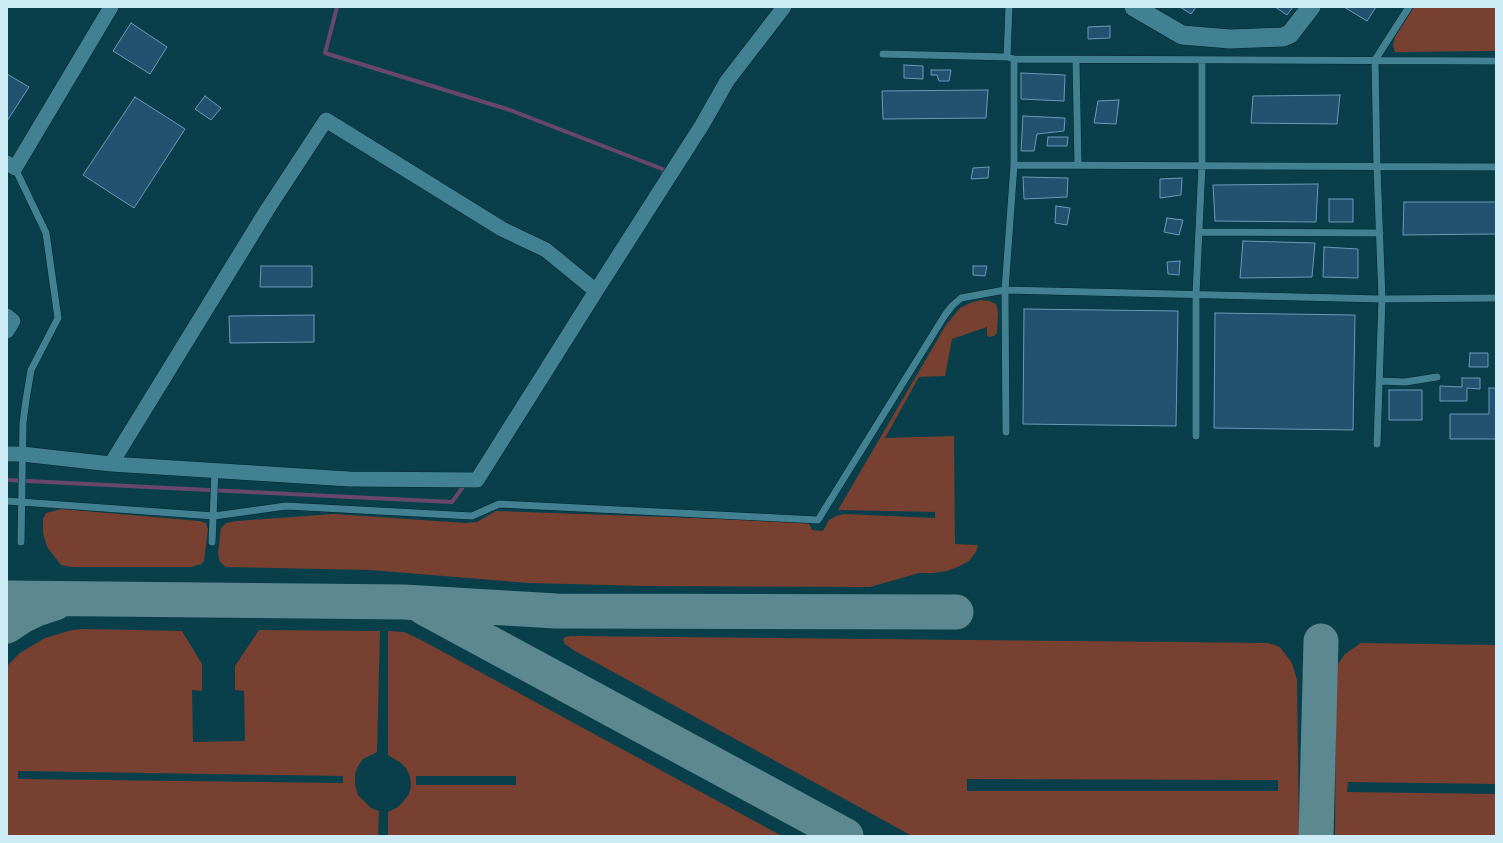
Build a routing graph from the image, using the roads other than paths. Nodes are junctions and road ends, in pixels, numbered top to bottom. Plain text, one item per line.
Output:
1 (111, 7) edge
2 (784, 7) edge
3 (1009, 7) edge
4 (1134, 7) edge
5 (1311, 7) edge
6 (1409, 7) edge
7 (1155, 12) edge
8 (883, 54) dead end
9 (1011, 58) junction
10 (1076, 60) junction
11 (1376, 60) junction
12 (1202, 61) junction
13 (1496, 61) edge
14 (1014, 165) junction
15 (1078, 165) junction
16 (1202, 165) junction
17 (11, 166) edge
18 (1496, 167) edge
19 (1377, 168) junction
20 (1198, 232) junction
21 (1380, 233) junction
22 (1005, 290) junction
23 (596, 291) junction
24 (1196, 294) junction
25 (1496, 298) edge
26 (1382, 299) junction
27 (7, 316) edge
28 (7, 331) edge
29 (1438, 377) dead end
30 (1380, 381) junction
31 (1006, 432) dead end
32 (1196, 436) dead end
33 (1377, 444) dead end
34 (7, 454) edge
35 (22, 454) junction
36 (111, 464) junction
37 (214, 478) junction
38 (7, 501) edge
39 (22, 502) junction
40 (214, 516) junction
41 (21, 542) dead end
42 (212, 542) dead end

1 - 17 street
2 - 23 street
3 - 9 lane
4 - 7 street
5 - 7 street
6 - 11 lane
8 - 9 lane
9 - 10 lane
9 - 14 lane
10 - 12 lane
10 - 15 lane
11 - 12 lane
11 - 13 lane
11 - 19 lane
12 - 16 lane
14 - 15 lane
14 - 22 lane
15 - 16 lane
16 - 19 lane
16 - 20 lane
17 - 35 lane
18 - 19 lane
19 - 21 lane
20 - 21 lane
20 - 24 lane
21 - 26 lane
22 - 24 lane
22 - 31 lane
22 - 40 lane
23 - 36 street
23 - 37 street
24 - 26 lane
24 - 32 lane
25 - 26 lane
26 - 30 lane
27 - 28 street
29 - 30 lane
30 - 33 lane
34 - 35 street
35 - 36 street
35 - 39 lane
36 - 37 street
37 - 40 lane
38 - 39 lane
39 - 40 lane
39 - 41 lane
40 - 42 lane

